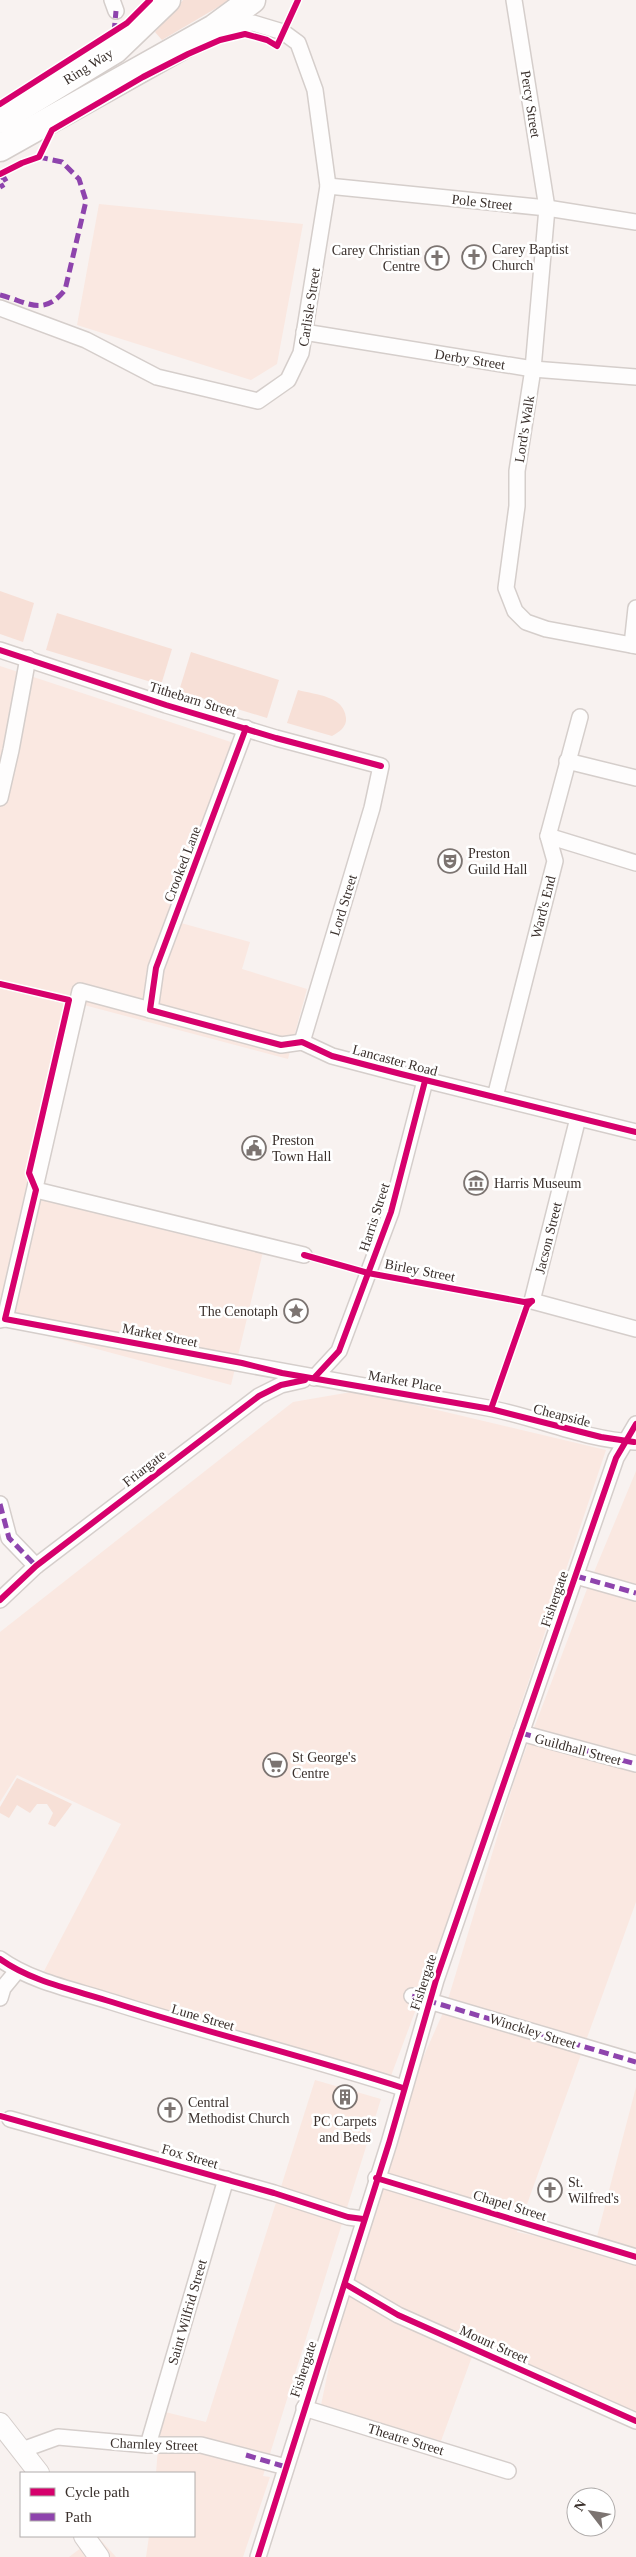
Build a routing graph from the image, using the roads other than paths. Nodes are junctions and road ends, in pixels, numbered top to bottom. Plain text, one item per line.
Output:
1 (167, 0) edge
2 (252, 0) edge
3 (514, 0) edge
4 (214, 28) junction
5 (0, 120) edge
6 (0, 148) edge
7 (328, 186) junction
8 (547, 208) junction
9 (636, 222) edge
10 (0, 308) edge
11 (304, 332) junction
12 (533, 369) junction
13 (636, 377) edge
14 (636, 608) edge
15 (634, 646) edge
16 (0, 650) edge
17 (28, 658) junction
18 (580, 717) dead end
19 (246, 728) junction
20 (6, 749) edge
21 (568, 761) junction
22 (381, 766) joint
23 (636, 778) edge
24 (0, 798) edge
25 (548, 836) junction
26 (636, 863) edge
27 (150, 1010) junction
28 (302, 1042) junction
29 (425, 1081) junction
30 (495, 1097) junction
31 (578, 1118) junction
32 (636, 1132) edge
33 (36, 1190) junction
34 (304, 1255) dead end
35 (3, 1319) edge
36 (636, 1329) edge
37 (314, 1378) junction
38 (491, 1409) joint
39 (636, 1424) edge
40 (632, 1442) edge
41 (0, 1504) edge
42 (36, 1566) junction
43 (576, 1576) junction
44 (636, 1593) edge
45 (0, 1600) edge
46 (521, 1733) junction
47 (636, 1764) edge
48 (0, 1959) edge
49 (17, 1971) junction
50 (412, 1996) dead end
51 (0, 1998) edge
52 (429, 2002) junction
53 (636, 2062) edge
54 (403, 2088) junction
55 (10, 2119) dead end
56 (376, 2178) junction
57 (226, 2179) junction
58 (363, 2219) junction
59 (636, 2257) edge
60 (345, 2284) junction
61 (304, 2408) junction
62 (636, 2421) edge
63 (0, 2423) edge
64 (148, 2444) junction
65 (22, 2450) junction
66 (286, 2467) junction
67 (508, 2470) dead end
68 (38, 2472) edge
69 (85, 2537) edge
70 (99, 2557) edge
71 (258, 2557) edge

1 - 5 highway, Ring Way
2 - 4 highway, Ring Way
3 - 8 street, Percy Street
4 - 6 highway, Ring Way
4 - 7 street, Carlisle Street
7 - 8 street, Pole Street
7 - 11 street, Carlisle Street
8 - 9 street, Pole Street
8 - 12 street, Lord's Walk
10 - 11 street, Carlisle Street
11 - 12 street, Derby Street
12 - 13 street, Derby Street
12 - 15 street, Lord's Walk
14 - 15 street
16 - 17 street, Tithebarn Street
17 - 19 street, Tithebarn Street
17 - 20 street
18 - 21 street
19 - 22 street, Tithebarn Street
19 - 27 street, Crooked Lane
20 - 24 street
21 - 23 street
21 - 25 street
22 - 28 street, Lord Street
25 - 26 street
25 - 30 street, Ward's End
27 - 28 street, Lancaster Road
27 - 33 street, Lancaster Road
28 - 29 street, Lancaster Road
29 - 30 street, Lancaster Road
29 - 37 street, Harris Street
30 - 31 street, Lancaster Road
31 - 32 street, Lancaster Road
31 - 36 street, Jacson Street
33 - 34 street
33 - 35 street
35 - 37 street, Market Street
37 - 38 street, Market Place
37 - 42 street, Friargate
38 - 40 street, Cheapside
39 - 40 street, Fishergate
40 - 43 street, Fishergate
41 - 42 street
42 - 45 street, Friargate
43 - 44 street
43 - 46 street, Fishergate
46 - 47 street, Guildhall Street
46 - 52 street, Fishergate
48 - 49 street, Lune Street
49 - 51 street
49 - 54 street, Lune Street
50 - 52 street, Winckley Street
52 - 53 street, Winckley Street
52 - 54 street, Fishergate
54 - 56 street, Fishergate
55 - 57 street, Fox Street
56 - 58 street, Fishergate
56 - 59 street, Chapel Street
57 - 58 street, Fox Street
57 - 64 street, Saint Wilfrid Street
58 - 60 street, Fishergate
60 - 61 street, Fishergate
60 - 62 street, Mount Street
61 - 66 street, Fishergate
61 - 67 street, Theatre Street
63 - 65 street
64 - 65 street, Charnley Street
64 - 66 street, Charnley Street
65 - 68 street
66 - 71 street, Fishergate
69 - 70 street

